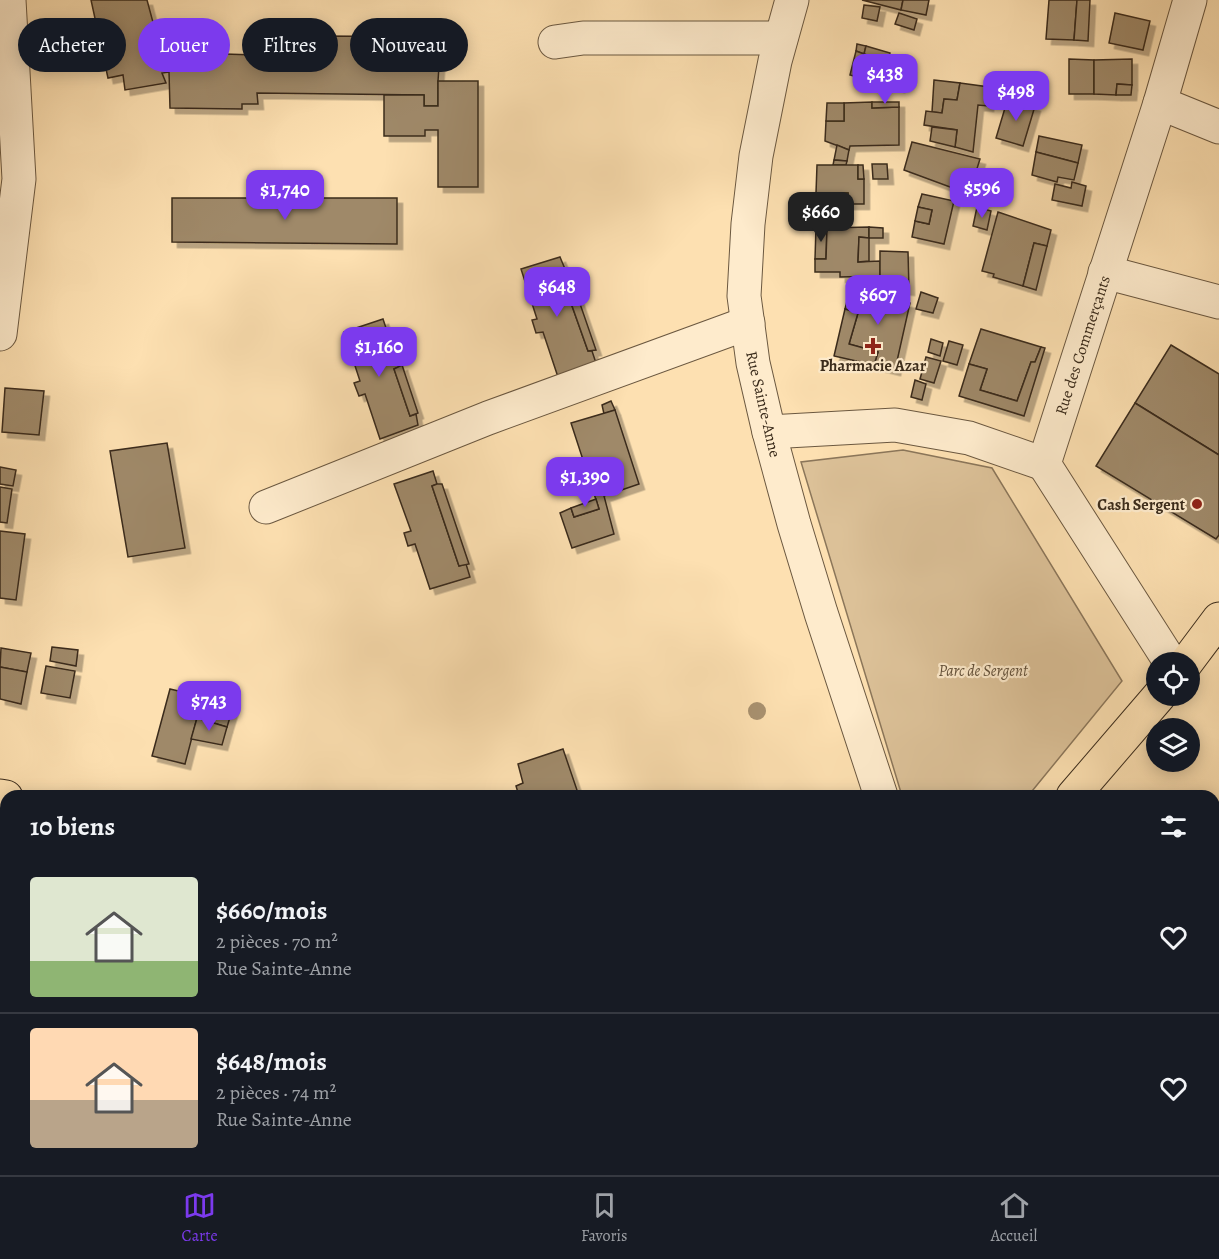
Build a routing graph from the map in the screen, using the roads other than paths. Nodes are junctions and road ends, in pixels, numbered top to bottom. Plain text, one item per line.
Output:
1 (9, 0) edge
2 (792, 0) edge
3 (1190, 0) edge
4 (781, 38) junction
5 (555, 42) dead end
6 (6, 72) edge
7 (1160, 103) junction
8 (1219, 127) edge
9 (9, 170) edge
10 (1105, 272) junction
11 (1219, 302) edge
12 (748, 323) junction
13 (0, 334) edge
14 (769, 432) junction
15 (1044, 464) junction
16 (266, 507) dead end
17 (1219, 619) edge
18 (1164, 652) edge
19 (1194, 652) edge
20 (1150, 706) edge
21 (879, 790) edge
22 (1078, 790) edge

1 - 6 street
2 - 4 street, Rue Sainte-Anne
3 - 7 street, Rue des Commerçants
4 - 5 street
4 - 12 street, Rue Sainte-Anne
6 - 9 street
7 - 8 street
7 - 10 street, Rue des Commerçants
9 - 13 street
10 - 11 street
10 - 15 street, Rue des Commerçants
12 - 14 street, Rue Sainte-Anne
12 - 16 street
14 - 15 street
14 - 21 street, Rue Sainte-Anne
15 - 18 street
17 - 19 main road
20 - 22 main road

